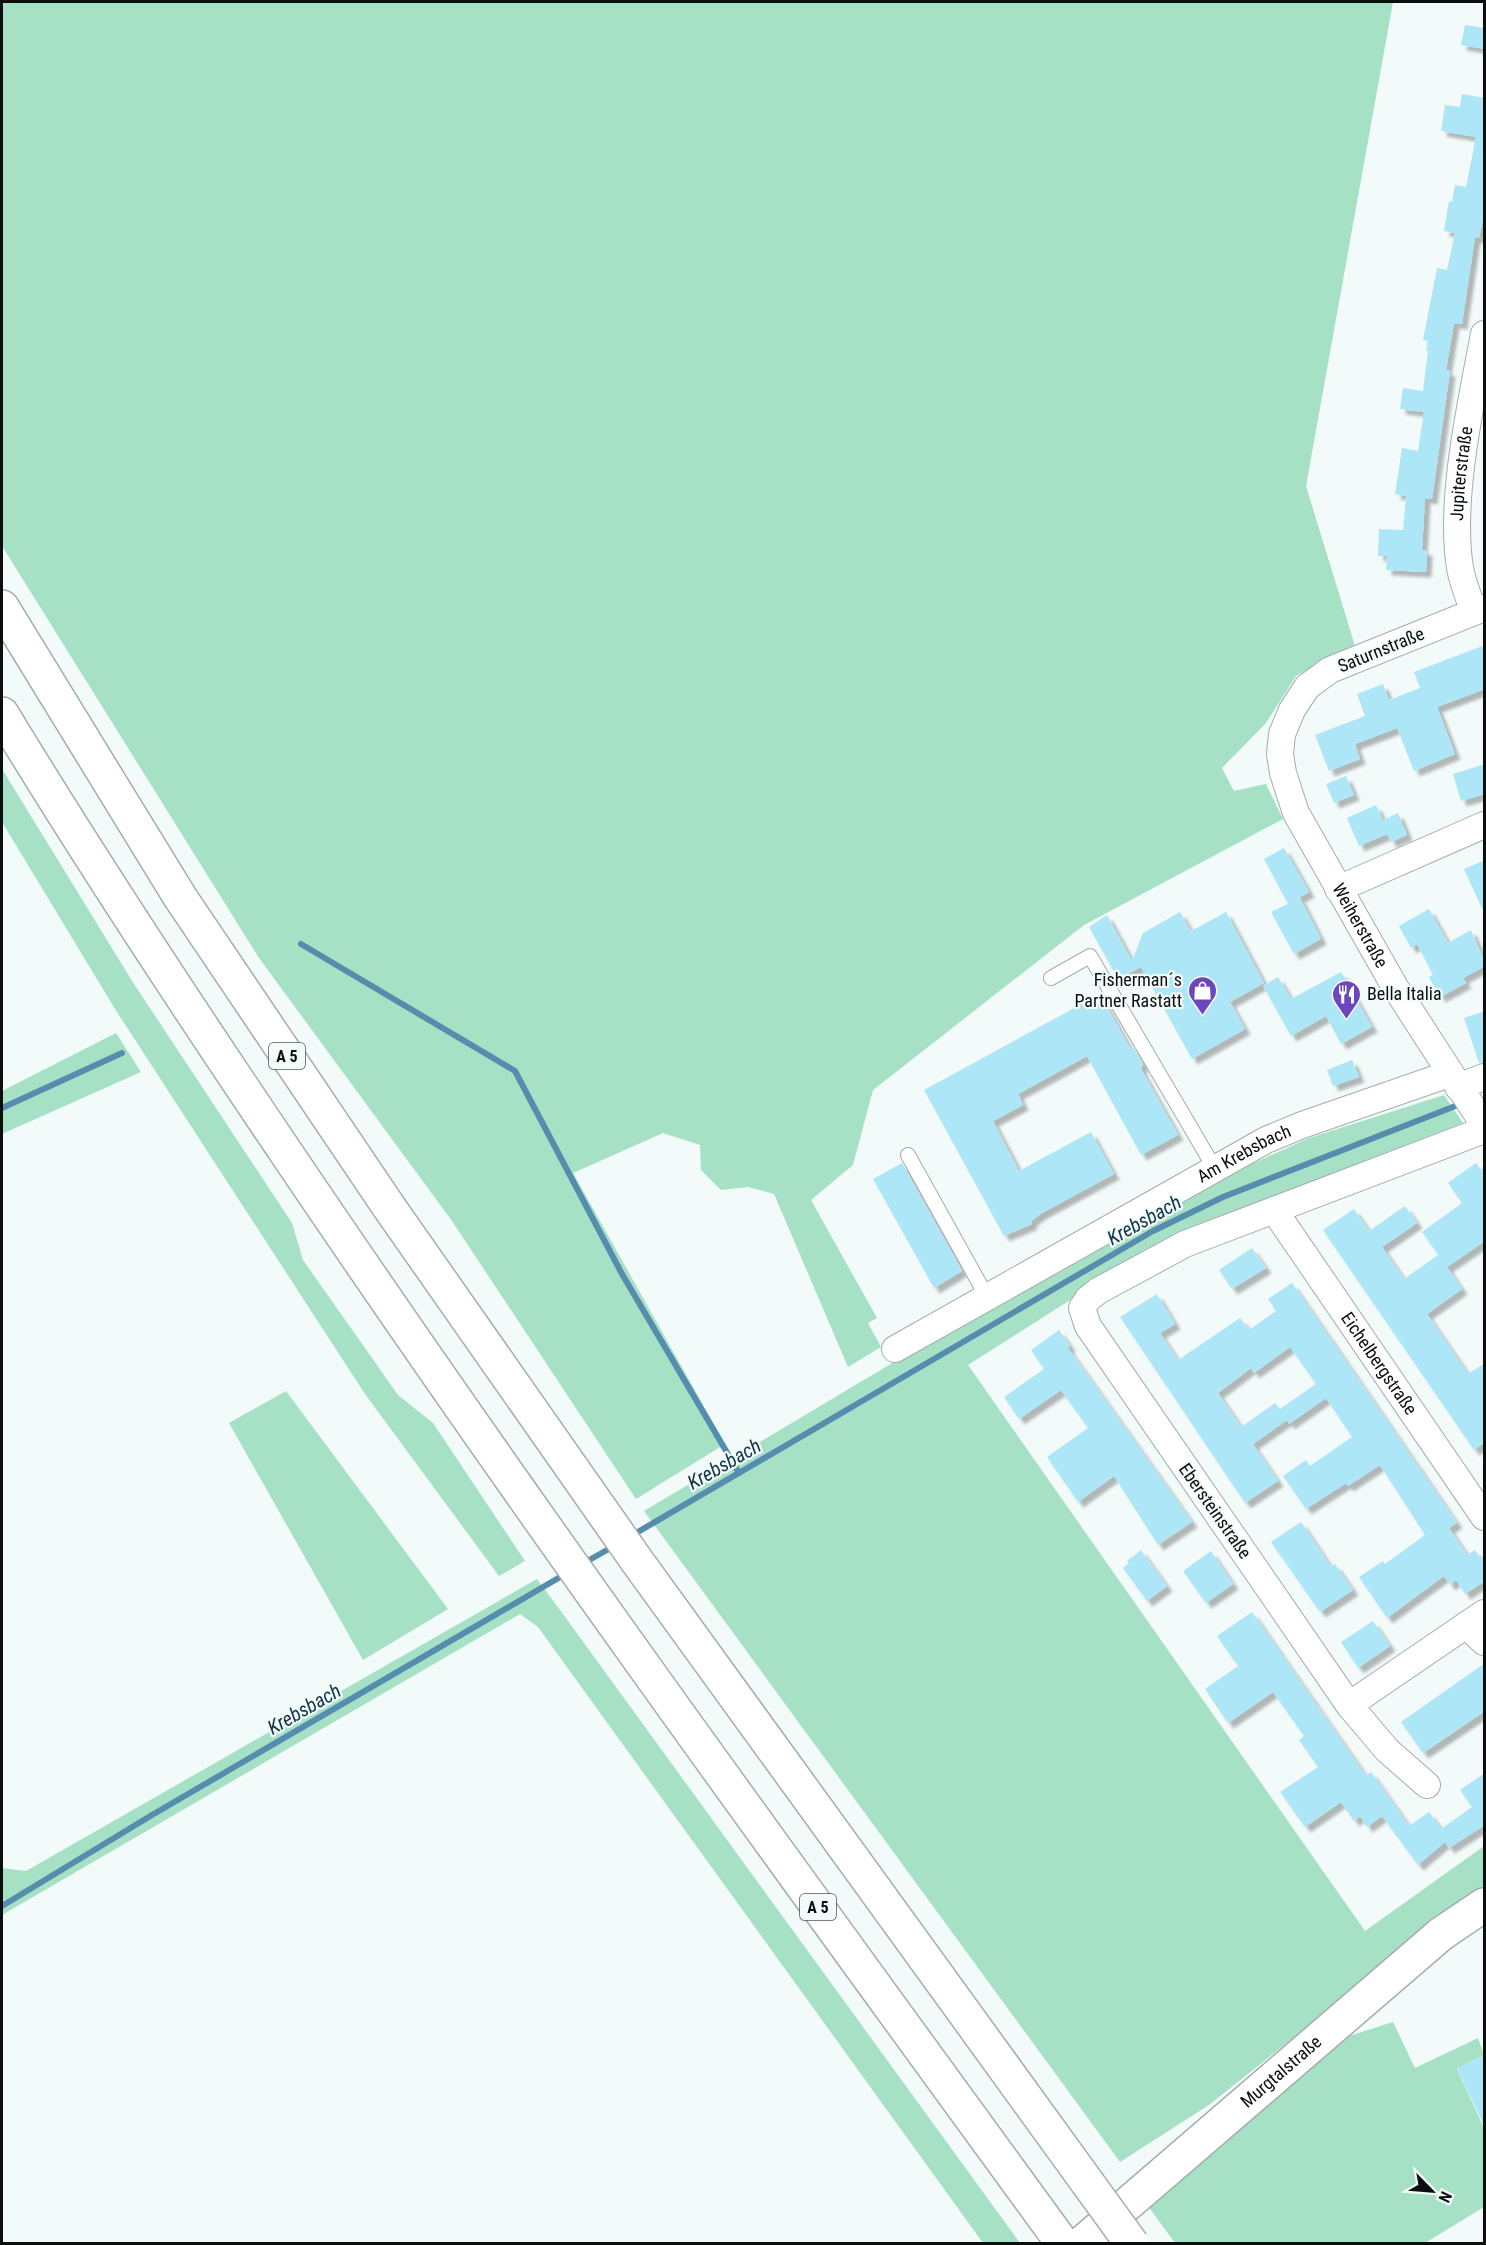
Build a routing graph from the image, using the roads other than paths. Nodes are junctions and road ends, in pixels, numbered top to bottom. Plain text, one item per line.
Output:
1 (1484, 337) edge
2 (2, 607) edge
3 (1479, 610) edge
4 (1292, 710) joint
5 (2, 714) edge
6 (1485, 825) edge
7 (1338, 890) junction
8 (1052, 978) dead end
9 (1485, 1077) edge
10 (1465, 1097) edge
11 (1485, 1130) edge
12 (908, 1155) dead end
13 (1215, 1170) junction
14 (1274, 1210) junction
15 (987, 1297) junction
16 (895, 1349) dead end
17 (1485, 1517) edge
18 (1478, 1627) edge
19 (1349, 1705) junction
20 (1427, 1785) dead end
21 (1485, 1905) edge
22 (1055, 2232) edge
23 (1081, 2244) edge
24 (1132, 2244) edge

1 - 3 street, Jupiterstraße
2 - 24 main road, A 5, bridge
3 - 4 street, Saturnstraße
4 - 7 street, Weiherstraße
5 - 22 main road, A 5
6 - 7 street
7 - 10 street, Weiherstraße
8 - 13 lane
9 - 10 street, Am Krebsbach
10 - 13 street, Am Krebsbach
11 - 14 street
12 - 15 lane
13 - 15 street, Am Krebsbach
14 - 17 street, Eichelbergstraße
14 - 19 street, Ebersteinstraße
15 - 16 street, Am Krebsbach
18 - 19 street
19 - 20 street, Ebersteinstraße
21 - 23 main road, Murgtalstraße

